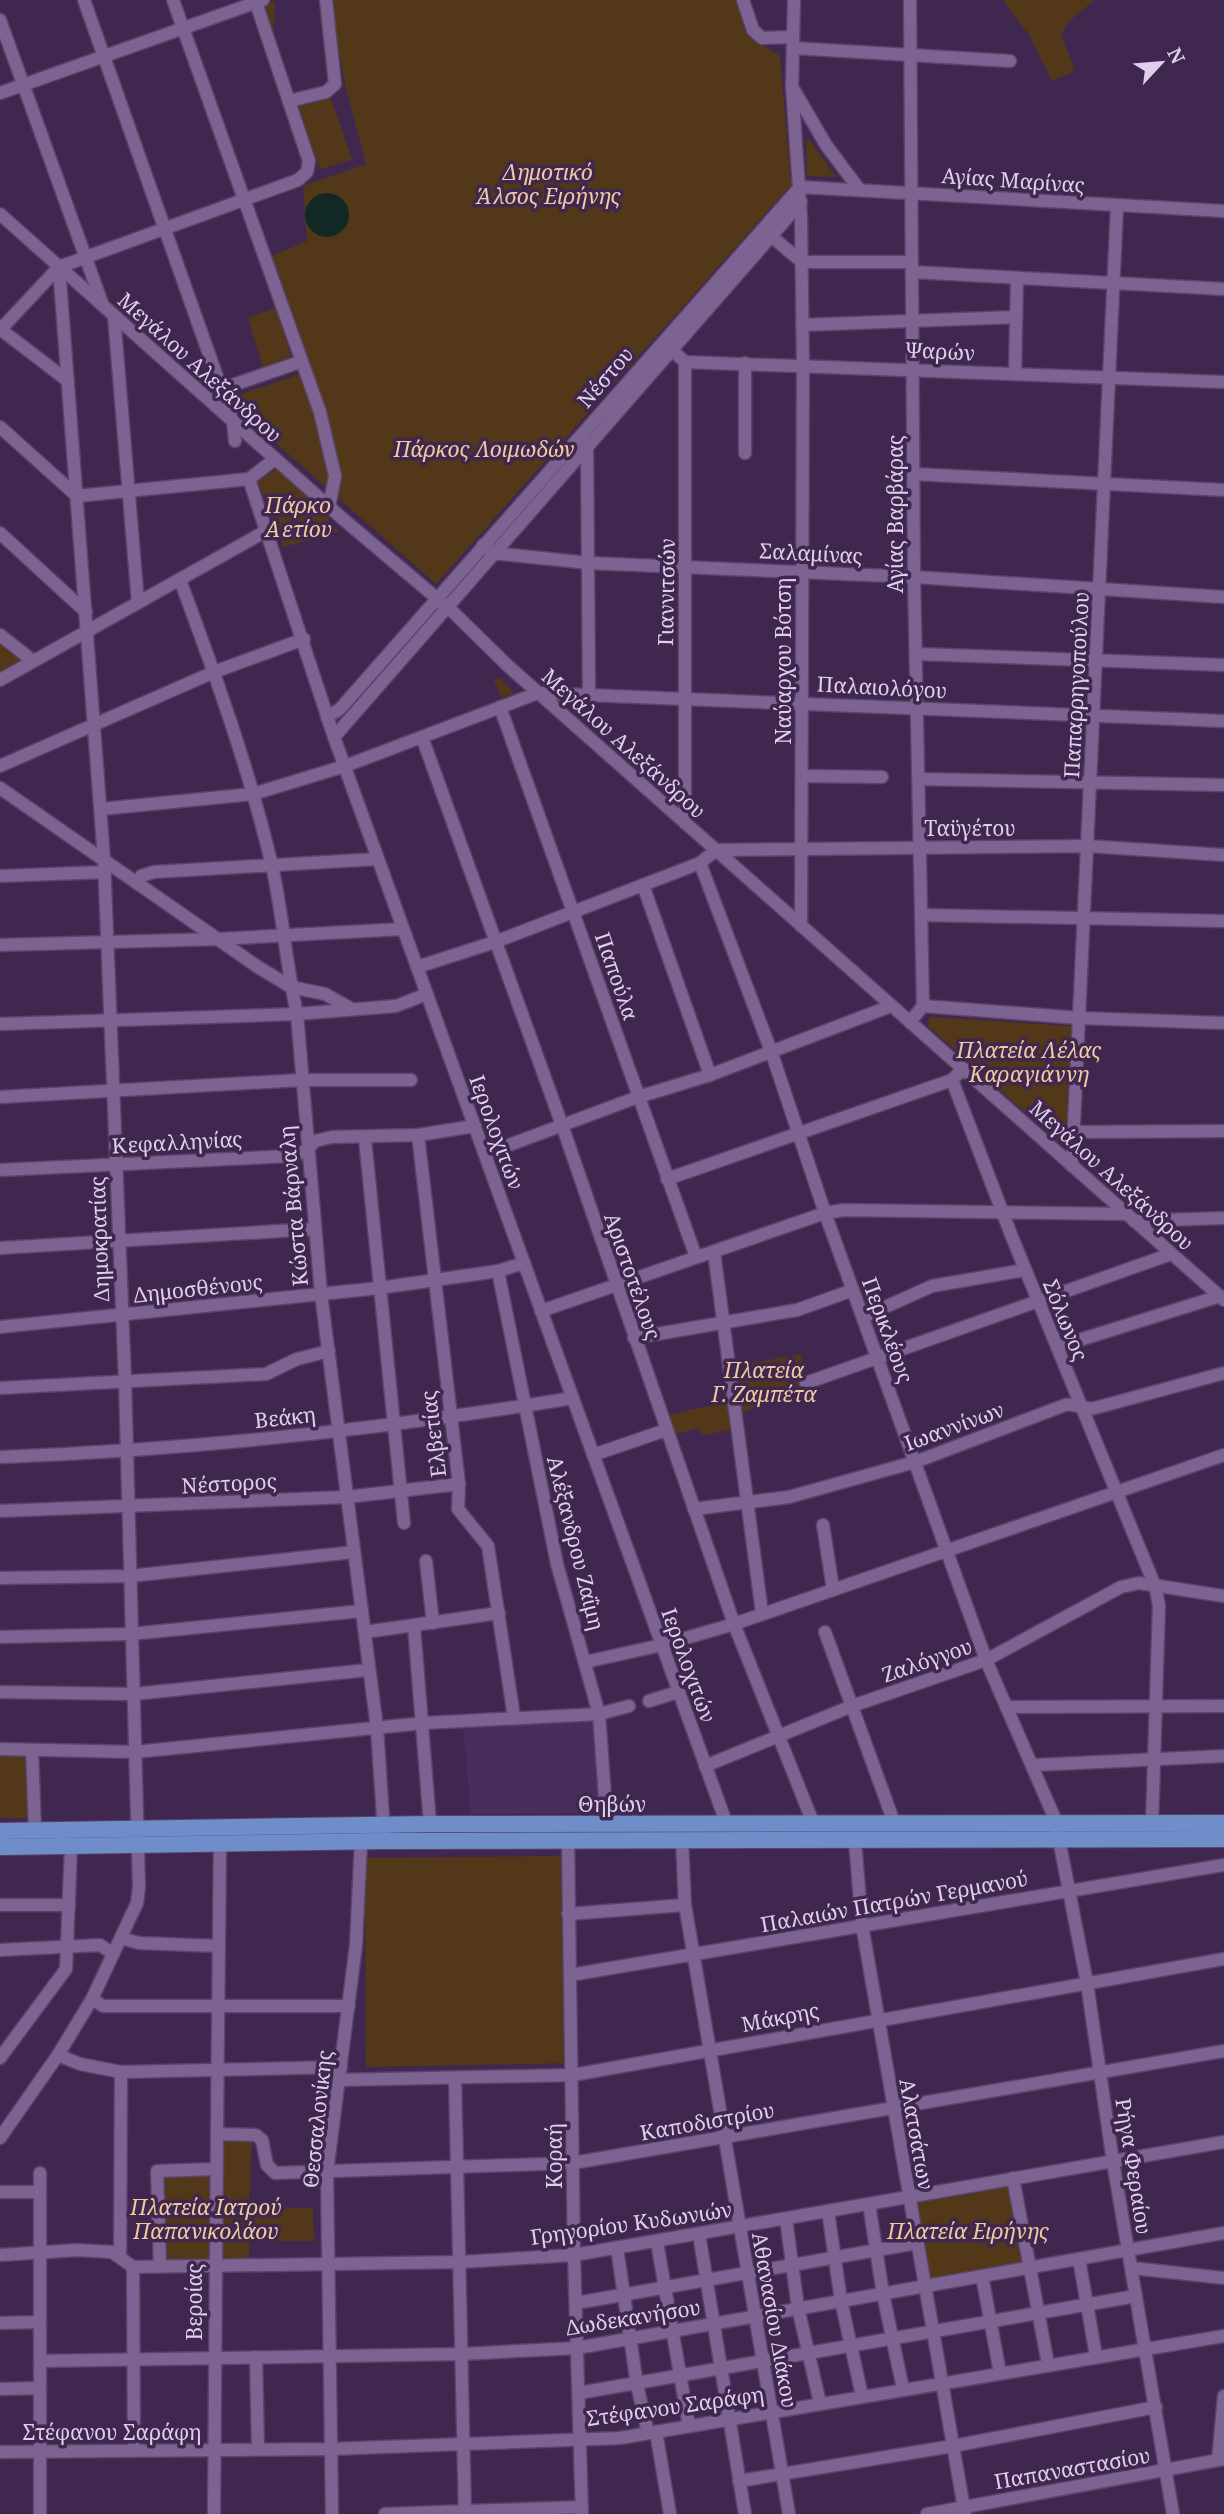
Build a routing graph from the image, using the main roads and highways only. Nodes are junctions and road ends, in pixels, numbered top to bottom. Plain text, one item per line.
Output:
1 (1224, 1823) edge
2 (0, 1831) edge
3 (384, 1833) junction
4 (1058, 1833) junction
5 (139, 1838) junction
6 (1224, 1839) edge
7 (0, 1847) edge

1 - 4 main road, Θηβών
2 - 5 main road, Θηβών
3 - 4 main road, Θηβών
3 - 4 main road, Θηβών
3 - 5 main road, Θηβών
3 - 5 main road, Θηβών
4 - 6 main road, Θηβών
5 - 7 main road, Θηβών

